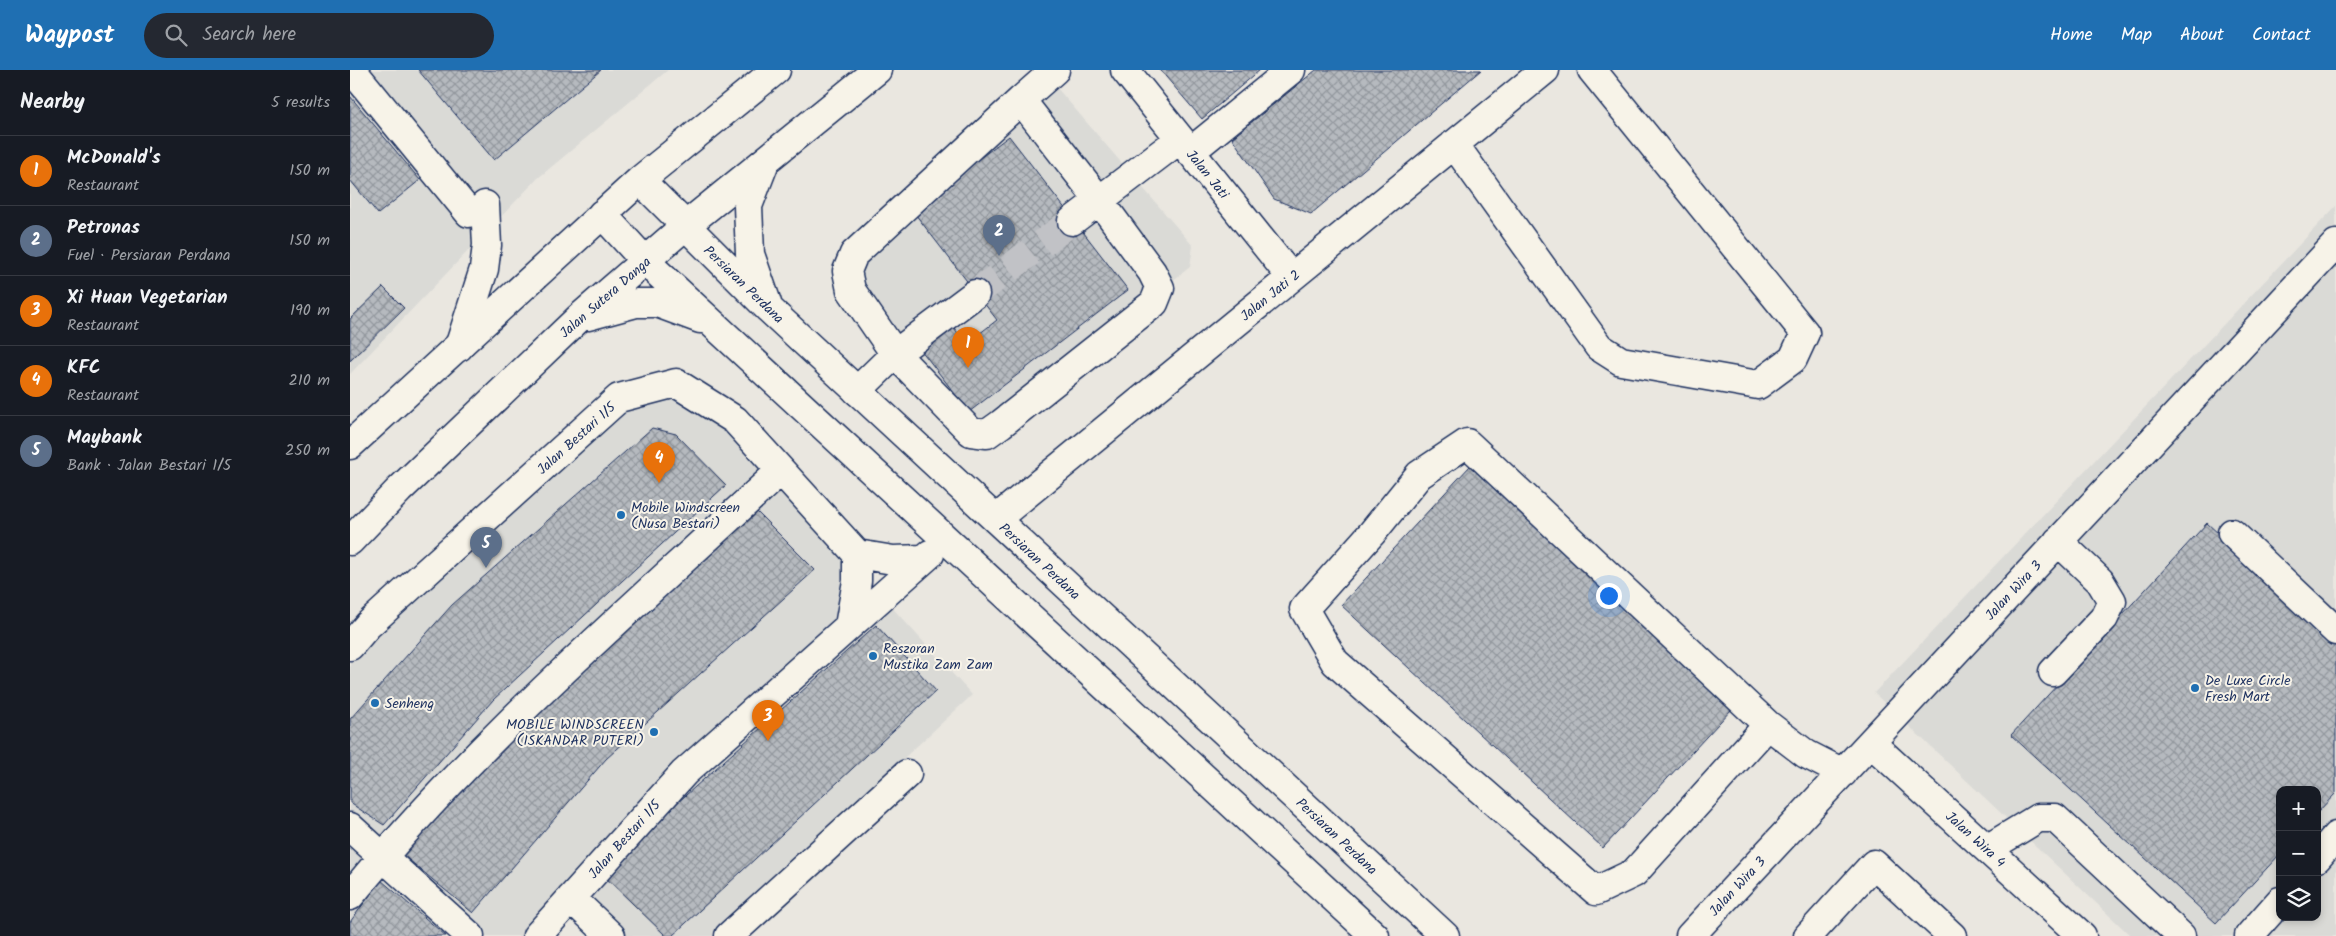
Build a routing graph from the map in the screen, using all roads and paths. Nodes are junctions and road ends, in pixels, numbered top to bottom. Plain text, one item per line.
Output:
1 (352, 70) edge
2 (776, 70) edge
3 (877, 70) edge
4 (1055, 70) edge
5 (1125, 70) edge
6 (1291, 70) edge
7 (1545, 70) edge
8 (1592, 70) edge
9 (1021, 100) junction
10 (1454, 144) junction
11 (1185, 145) junction
12 (767, 159) junction
13 (640, 180) junction
14 (1099, 200) junction
15 (602, 214) junction
16 (1072, 221) tunnel mouth
17 (686, 226) junction
18 (2336, 244) edge
19 (646, 262) junction
20 (1291, 277) junction
21 (975, 294) tunnel mouth
22 (769, 309) junction
23 (579, 318) junction
24 (712, 323) junction
25 (459, 347) junction
26 (895, 354) junction
27 (857, 391) junction
28 (351, 444) edge
29 (780, 471) junction
30 (996, 519) junction
31 (2232, 532) dead end
32 (946, 540) junction
33 (350, 541) edge
34 (2058, 541) junction
35 (857, 554) junction
36 (924, 559) junction
37 (849, 626) junction
38 (2336, 631) edge
39 (350, 646) edge
40 (2053, 672) dead end
41 (1768, 724) junction
42 (1870, 743) junction
43 (1843, 773) junction
44 (907, 774) dead end
45 (350, 827) edge
46 (2336, 836) edge
47 (1987, 849) junction
48 (2321, 853) edge
49 (383, 856) junction
50 (350, 896) edge
51 (570, 898) junction
52 (2276, 906) edge
53 (470, 936) edge
54 (537, 936) edge
55 (611, 936) edge
56 (728, 936) edge
57 (1375, 936) edge
58 (1445, 936) edge
59 (1690, 936) edge
60 (1808, 936) edge
61 (1952, 936) edge
62 (2082, 936) edge
63 (2181, 936) edge
64 (2249, 936) edge

1 - 25 street
2 - 13 street
3 - 12 street, Jalan Sutera Danga
4 - 9 street
5 - 11 street, Jalan Jati
6 - 11 street
7 - 10 street, Jalan Jati 2
8 - 10 street
9 - 14 street
9 - 26 street
10 - 20 street, Jalan Jati 2
11 - 14 street
11 - 20 street, Jalan Jati
12 - 17 street, Jalan Sutera Danga
12 - 22 street
13 - 15 street
13 - 17 street, Persiaran Perdana
14 - 16 street
14 - 26 street
15 - 19 street
15 - 25 street
17 - 19 street, Jalan Sutera Danga
17 - 22 street, Persiaran Perdana
18 - 34 street, Jalan Wira 3
19 - 23 street, Jalan Sutera Danga
19 - 24 street
20 - 30 street, Jalan Jati 2
21 - 26 street
22 - 27 street, Persiaran Perdana
23 - 24 street
23 - 33 street, Jalan Sutera Danga
24 - 32 street
25 - 28 street
26 - 27 street
27 - 30 street, Persiaran Perdana
29 - 35 street, Jalan Bestari 1/5
29 - 39 street, Jalan Bestari 1/5
29 - 49 street
30 - 58 street, Persiaran Perdana
31 - 38 street
32 - 36 street, Jalan Bestari 1/5
32 - 57 street
34 - 40 street
34 - 42 street, Jalan Wira 3
35 - 36 street
35 - 37 street
36 - 37 street, Jalan Bestari 1/5
37 - 51 street, Jalan Bestari 1/5
41 - 41 street
41 - 43 street
42 - 43 street, Jalan Wira 3
42 - 47 street, Jalan Wira 4
43 - 59 street, Jalan Wira 3
44 - 56 street
45 - 49 street
46 - 48 street
47 - 62 street, Jalan Wira 4
47 - 63 street
49 - 50 street
49 - 53 street
51 - 54 street, Jalan Bestari 1/5
51 - 55 street
52 - 64 street
60 - 61 street

